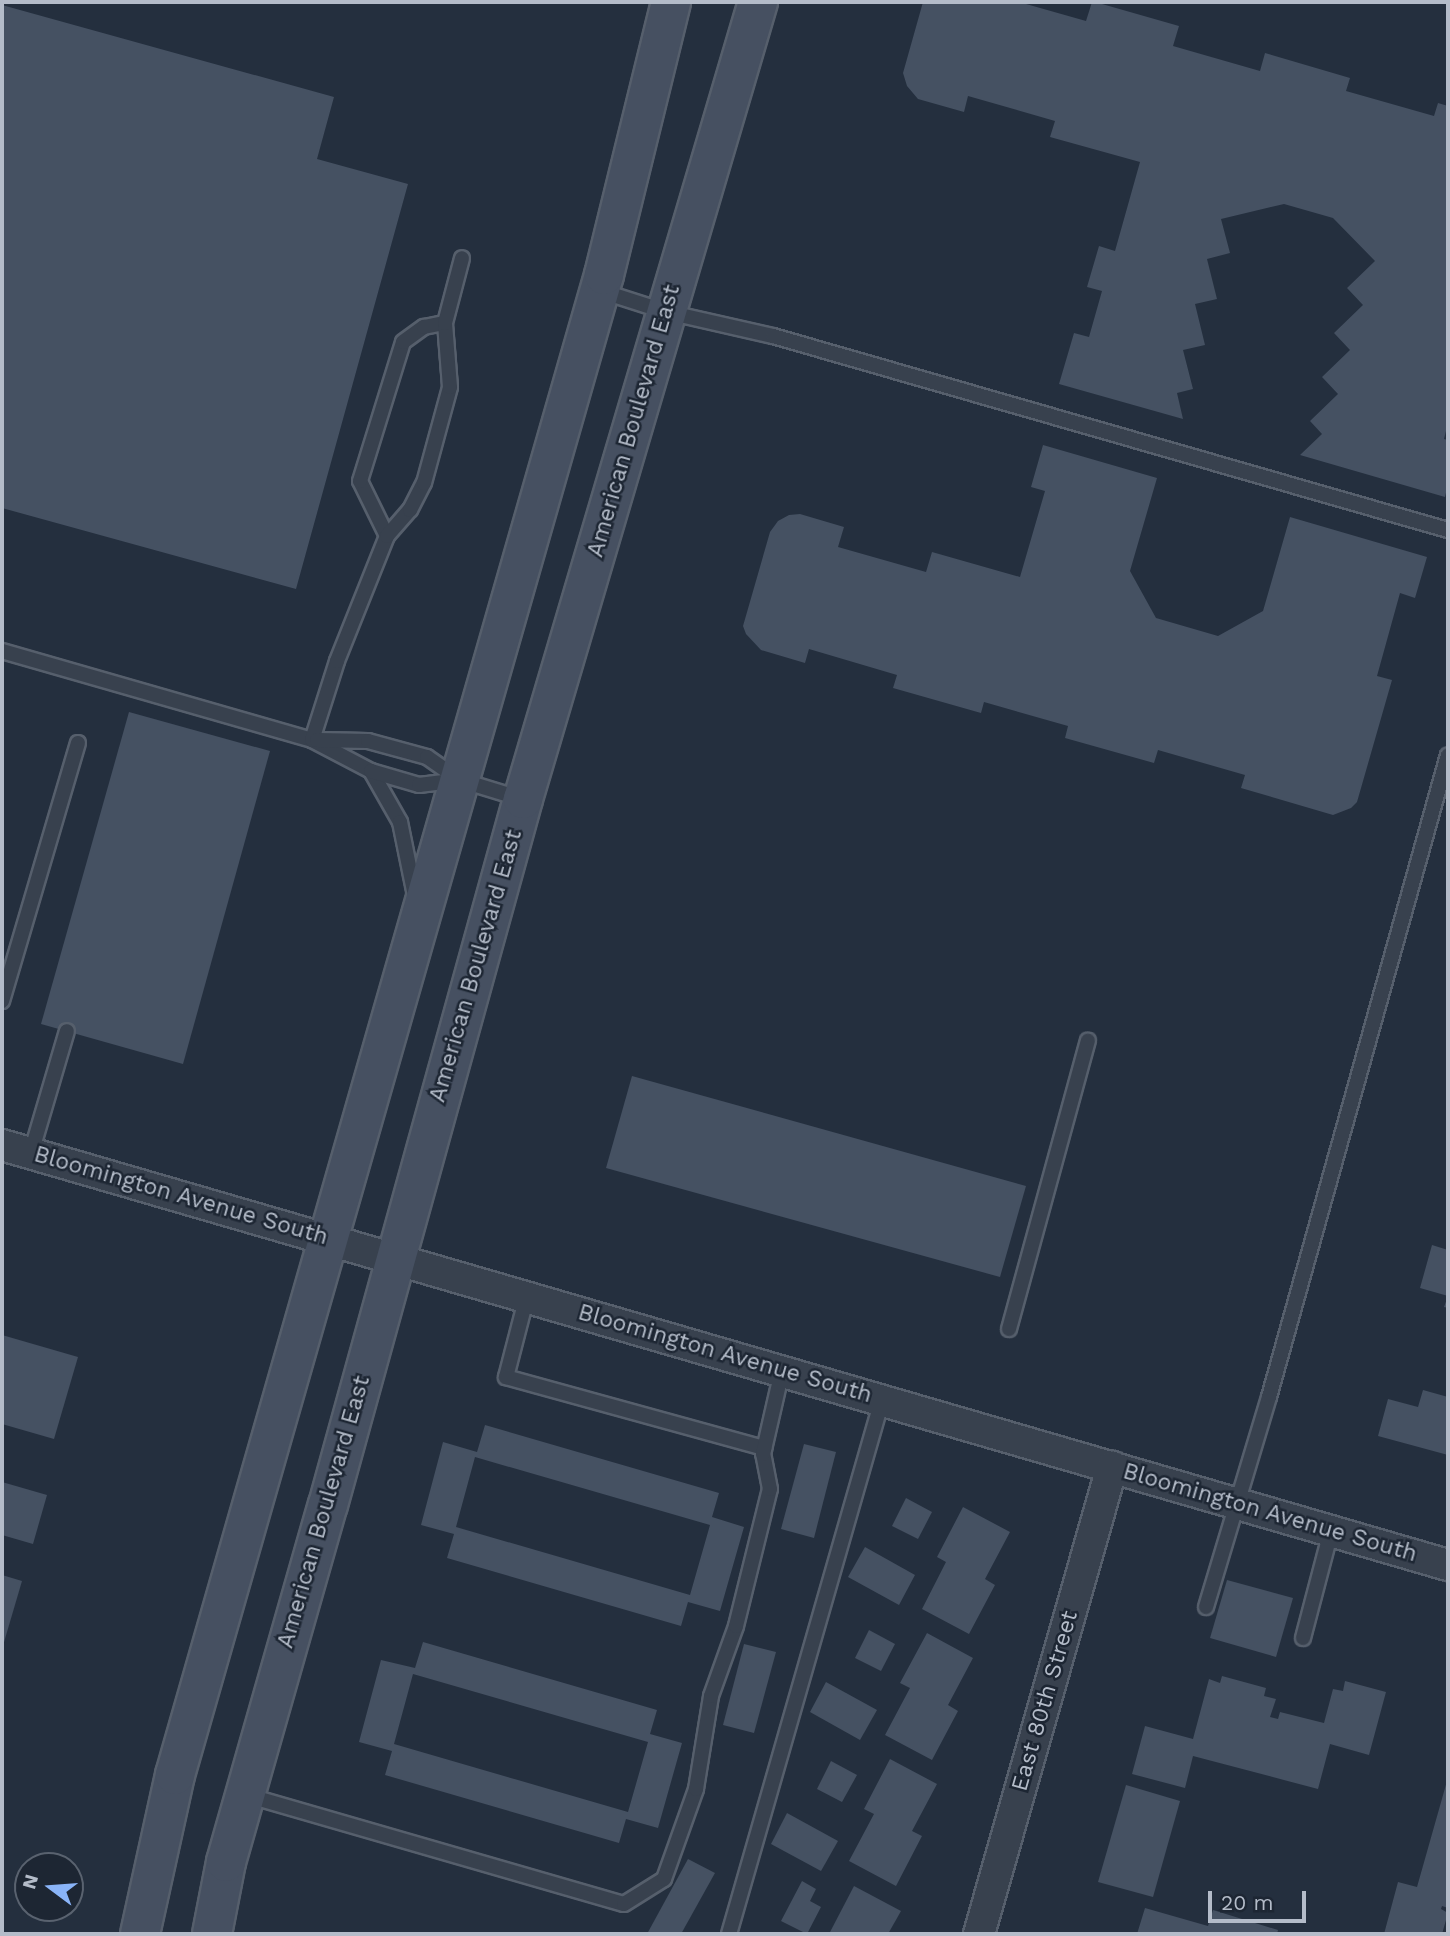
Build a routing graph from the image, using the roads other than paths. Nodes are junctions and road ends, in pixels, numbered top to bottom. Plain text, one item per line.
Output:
1 (671, 2) edge
2 (758, 2) edge
3 (463, 258) dead end
4 (599, 291) junction
5 (667, 312) junction
6 (445, 323) junction
7 (1448, 530) edge
8 (387, 536) junction
9 (2, 651) edge
10 (312, 740) junction
11 (78, 743) dead end
12 (1448, 755) edge
13 (371, 771) junction
14 (460, 780) junction
15 (523, 799) junction
16 (417, 929) junction
17 (3, 998) edge
18 (67, 1031) dead end
19 (1088, 1041) dead end
20 (2, 1145) edge
21 (31, 1153) junction
22 (328, 1238) junction
23 (394, 1257) junction
24 (527, 1296) junction
25 (1009, 1329) dead end
26 (782, 1371) junction
27 (882, 1400) junction
28 (764, 1448) junction
29 (1112, 1467) junction
30 (1237, 1504) junction
31 (1331, 1531) junction
32 (1448, 1565) edge
33 (1206, 1607) dead end
34 (1303, 1638) dead end
35 (244, 1795) junction
36 (140, 1934) edge
37 (212, 1934) edge
38 (729, 1934) edge
39 (979, 1934) edge

1 - 4 main road
2 - 5 main road, American Boulevard East
3 - 6 lane
4 - 5 lane
4 - 14 main road
5 - 7 lane
5 - 15 main road, American Boulevard East
6 - 8 lane
6 - 8 lane
8 - 10 lane
9 - 10 lane
10 - 13 lane
10 - 14 lane
11 - 17 lane
12 - 30 lane
13 - 14 lane
13 - 16 lane
14 - 15 lane
14 - 16 main road
15 - 23 main road, American Boulevard East
16 - 22 main road
18 - 21 lane
19 - 25 lane
20 - 21 street, Bloomington Avenue South
21 - 22 street, Bloomington Avenue South
22 - 23 street, Bloomington Avenue South
22 - 36 main road
23 - 24 street, Bloomington Avenue South
23 - 35 main road, American Boulevard East
24 - 26 street, Bloomington Avenue South
24 - 28 lane
26 - 27 street, Bloomington Avenue South
26 - 28 lane
27 - 29 street, Bloomington Avenue South
27 - 38 lane
28 - 35 lane
29 - 30 street, Bloomington Avenue South
29 - 39 street, East 80th Street
30 - 31 street, Bloomington Avenue South
30 - 33 lane
31 - 32 street, Bloomington Avenue South
31 - 34 lane
35 - 37 main road, American Boulevard East

